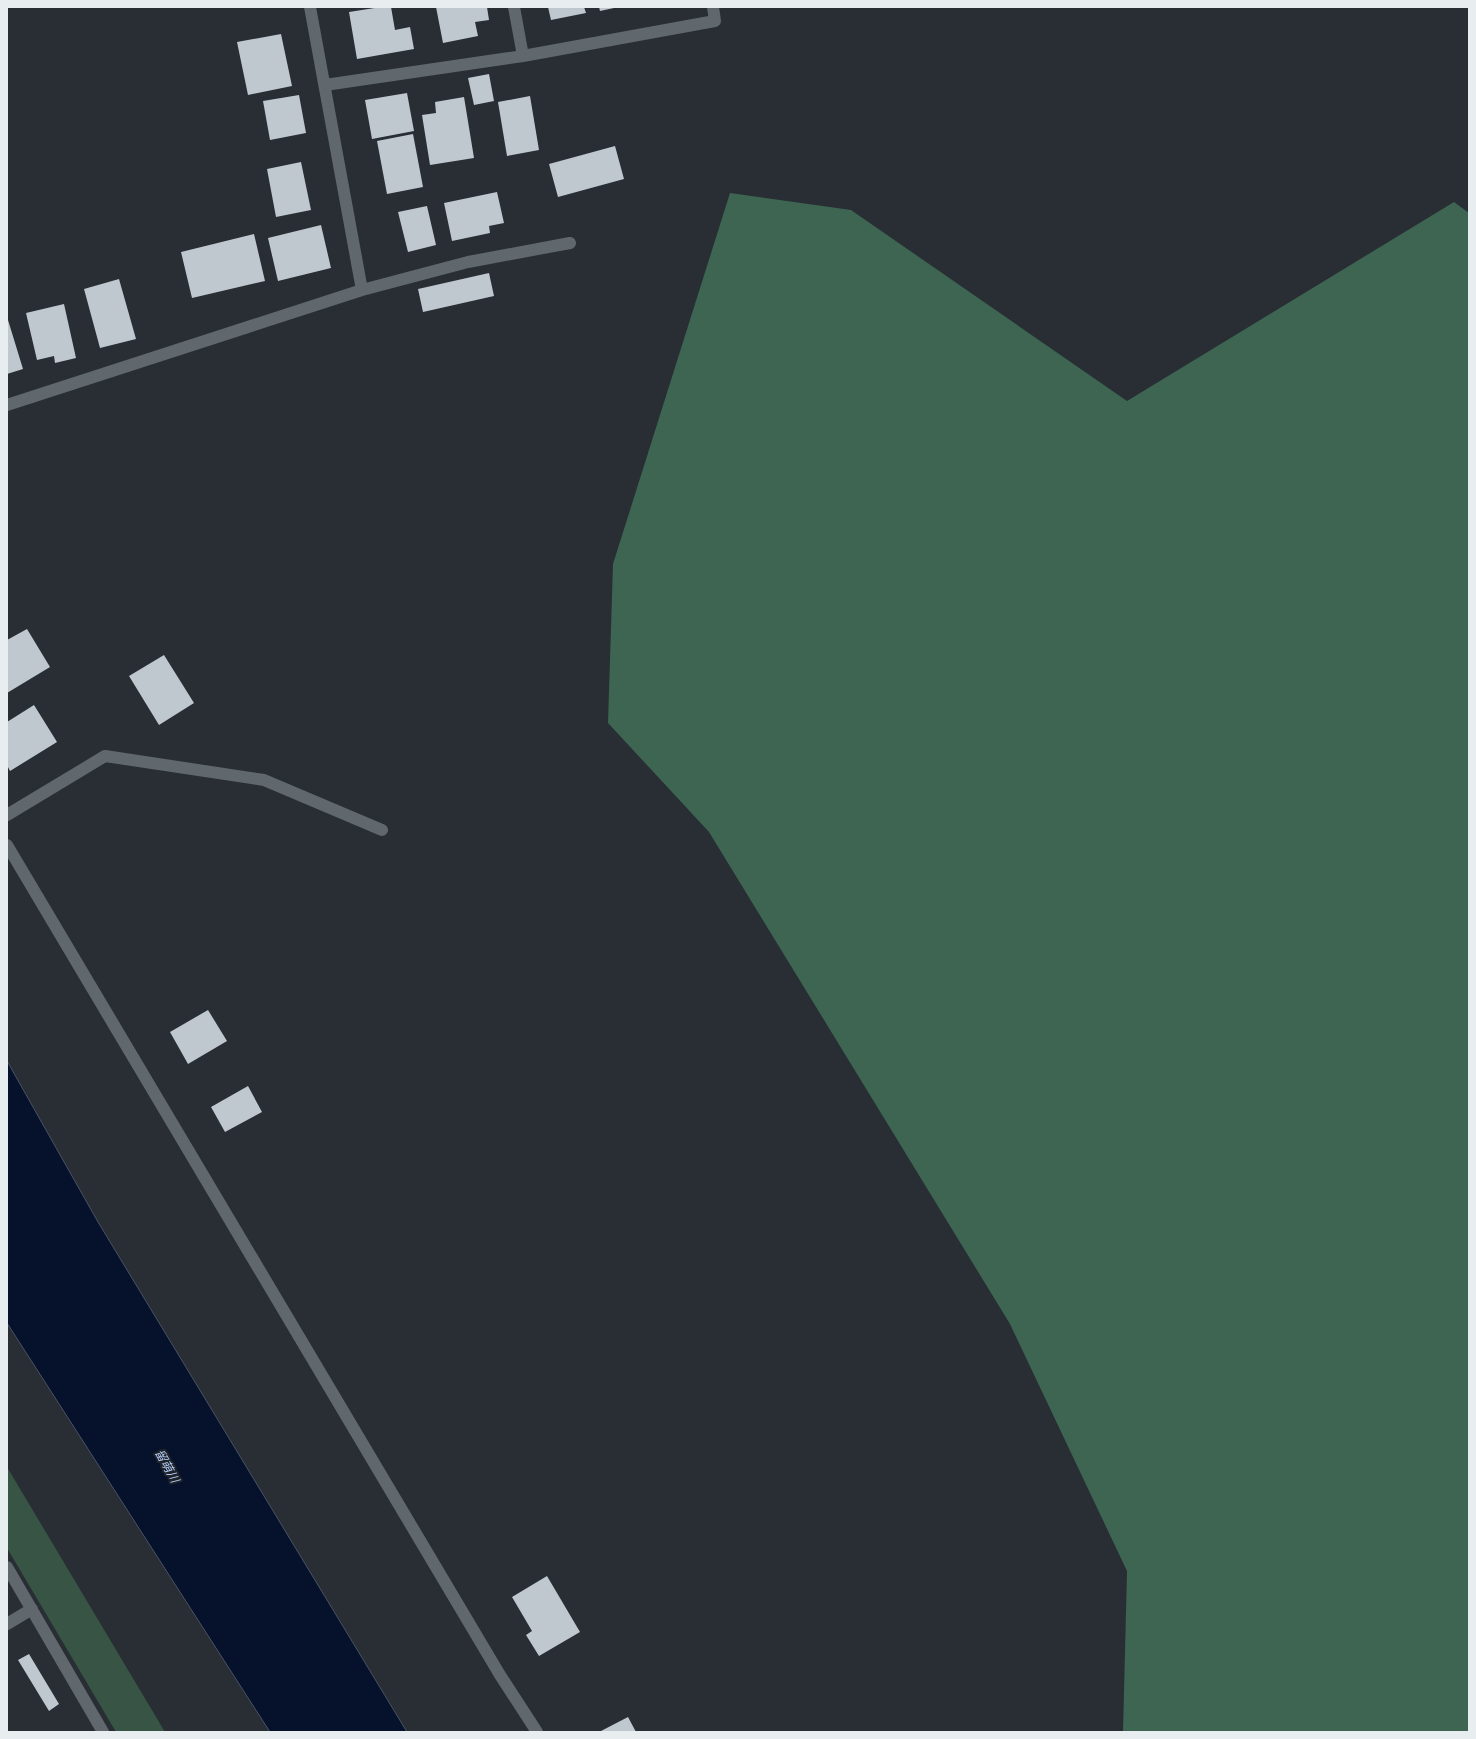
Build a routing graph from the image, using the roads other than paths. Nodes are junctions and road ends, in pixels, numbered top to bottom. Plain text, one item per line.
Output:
1 (310, 7) edge
2 (514, 7) edge
3 (713, 7) edge
4 (522, 56) junction
5 (325, 85) junction
6 (570, 243) dead end
7 (362, 290) junction
8 (7, 405) edge
9 (7, 815) edge
10 (382, 830) dead end
11 (7, 844) edge
12 (7, 1567) edge
13 (32, 1609) junction
14 (7, 1624) edge
15 (103, 1732) edge
16 (537, 1732) edge

1 - 5 street
2 - 4 street
3 - 4 street
4 - 5 street
5 - 7 street
6 - 7 street
7 - 8 street
9 - 10 street
11 - 16 street
12 - 13 street
13 - 14 street
13 - 15 street

